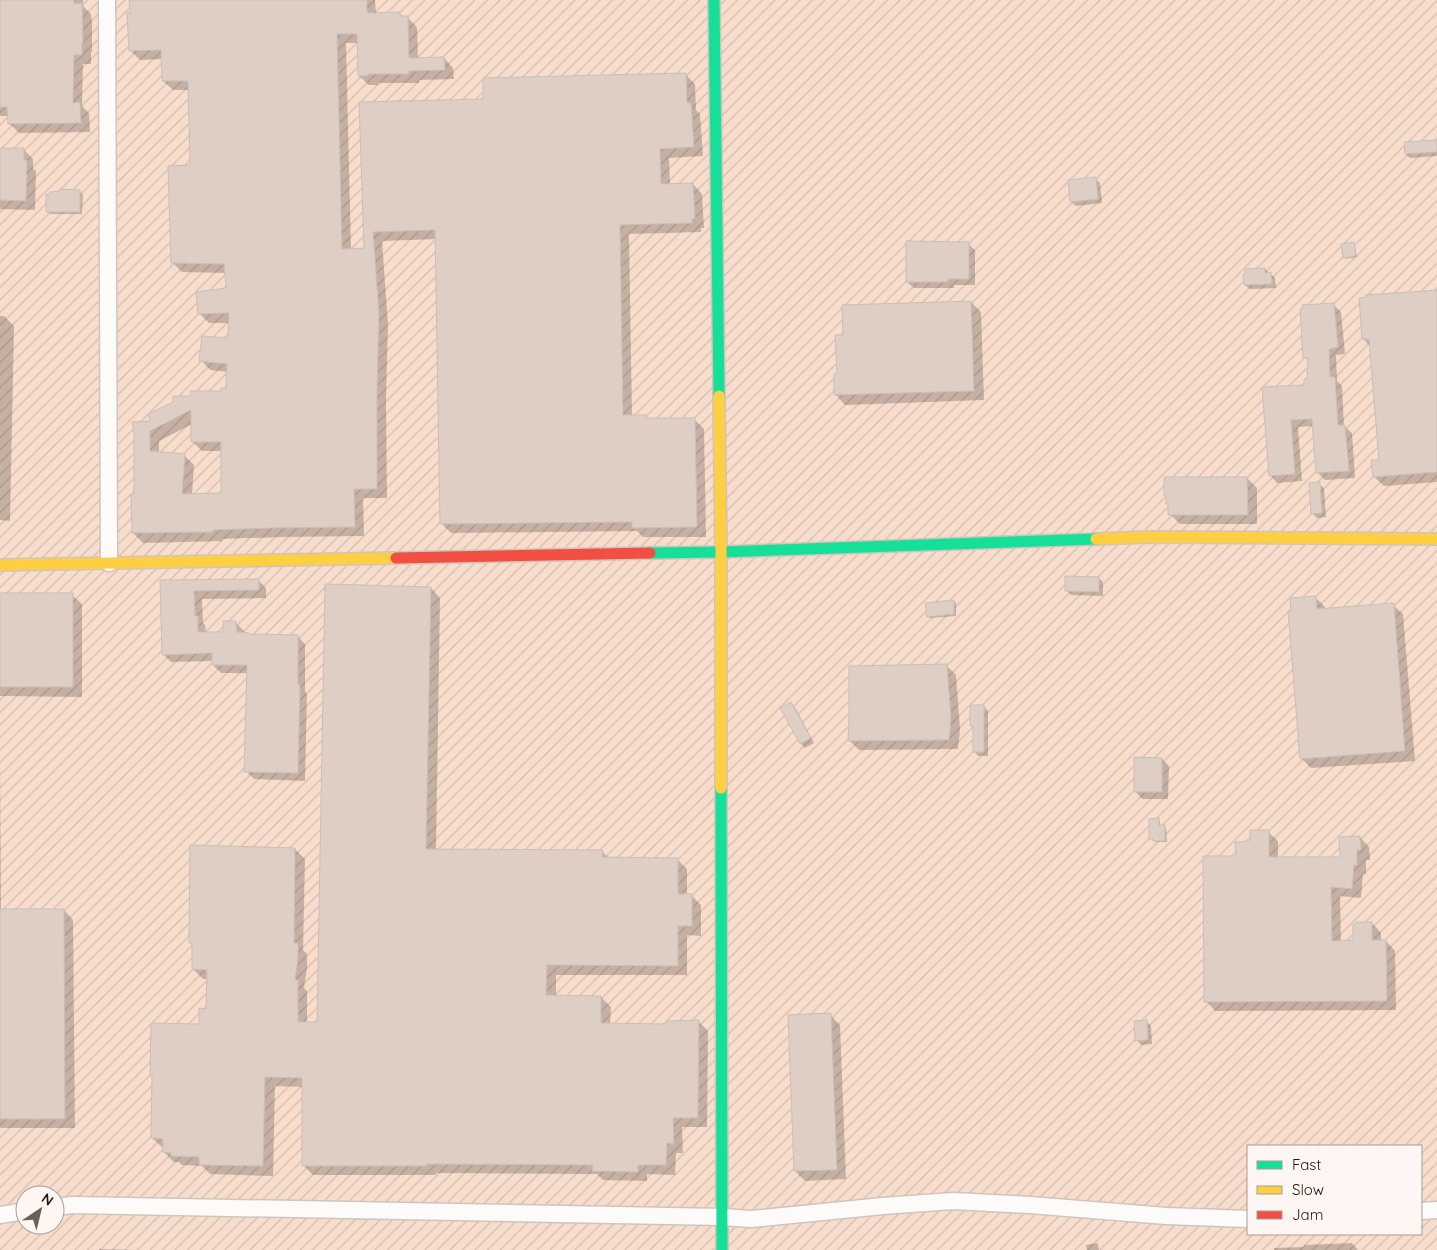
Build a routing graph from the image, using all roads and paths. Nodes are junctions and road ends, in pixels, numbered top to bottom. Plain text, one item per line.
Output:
1 (107, 0) edge
2 (714, 0) edge
3 (1437, 539) edge
4 (721, 552) junction
5 (109, 563) junction
6 (0, 565) edge
7 (65, 1206) edge
8 (1437, 1210) edge
9 (1422, 1211) edge
10 (15, 1213) edge
11 (0, 1215) edge
12 (722, 1217) junction
13 (1247, 1219) edge
14 (722, 1250) edge

1 - 5 street
2 - 4 street
3 - 4 street
4 - 5 street
4 - 12 street
5 - 6 street
7 - 12 street
8 - 9 street
10 - 11 street
12 - 13 street
12 - 14 street

